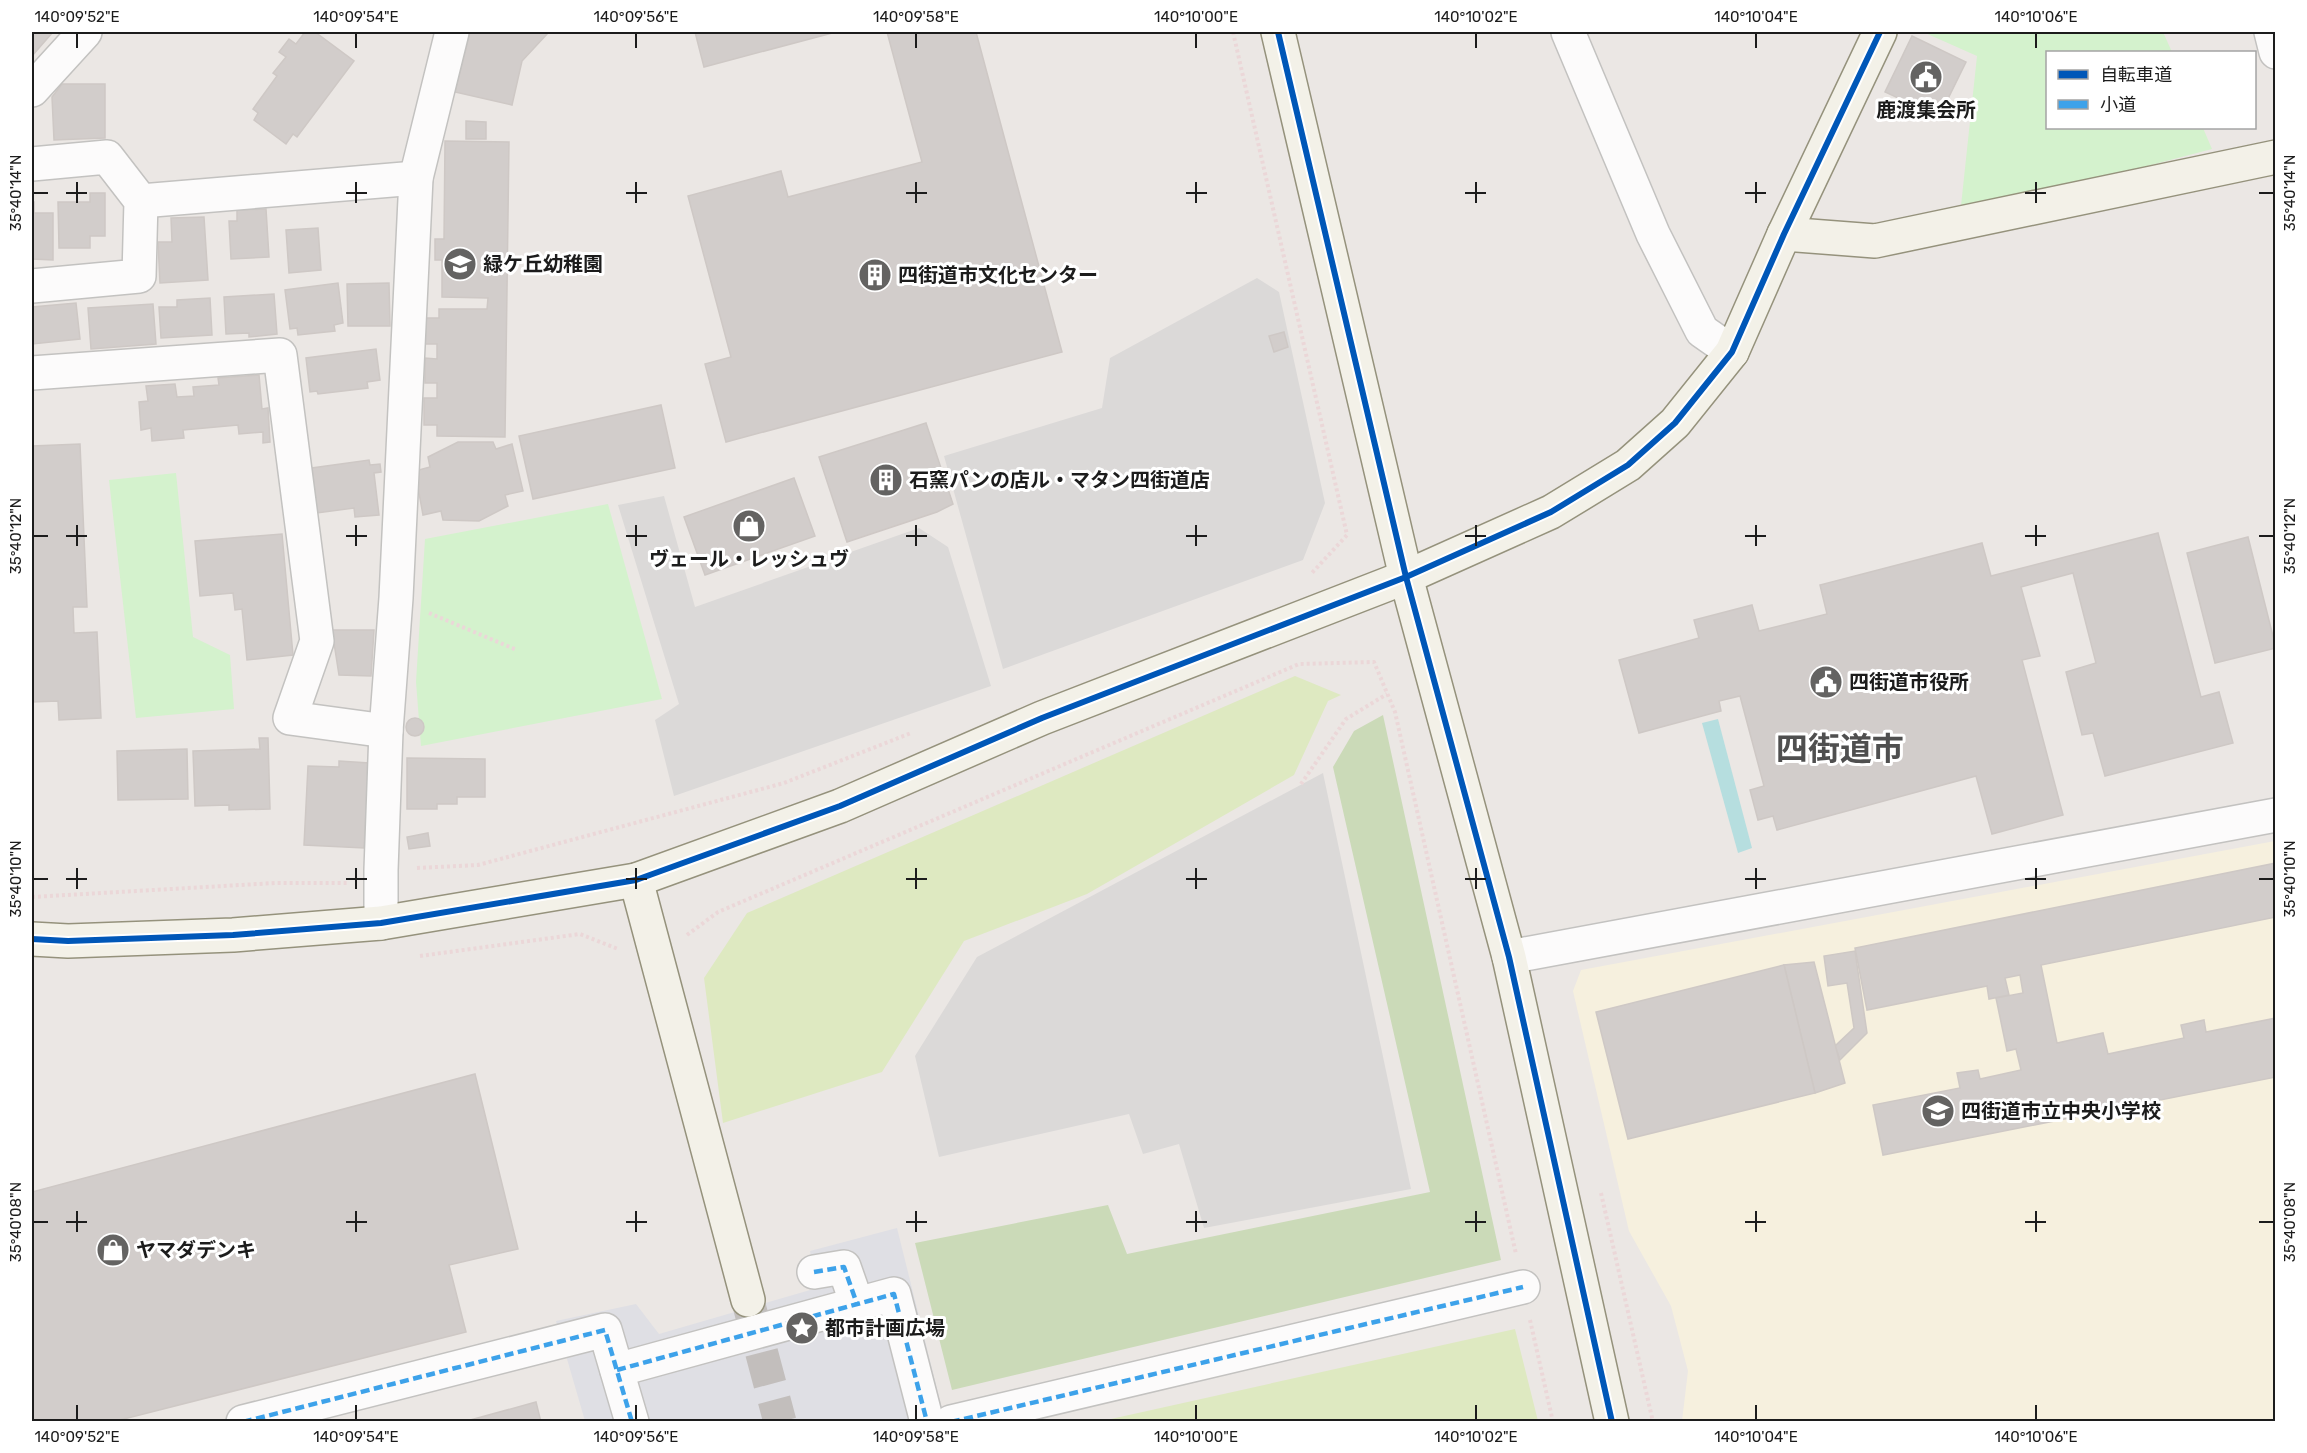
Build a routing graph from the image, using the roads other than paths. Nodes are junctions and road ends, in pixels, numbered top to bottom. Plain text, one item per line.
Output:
1 (85, 32) edge
2 (452, 32) edge
3 (1278, 32) edge
4 (1568, 32) edge
5 (1880, 32) edge
6 (2271, 32) edge
7 (2276, 52) edge
8 (32, 90) edge
9 (2276, 157) edge
10 (32, 164) edge
11 (416, 178) junction
12 (141, 201) junction
13 (1784, 234) junction
14 (32, 286) edge
15 (1732, 352) junction
16 (32, 373) edge
17 (1406, 577) junction
18 (386, 731) junction
19 (2276, 815) edge
20 (636, 880) junction
21 (381, 923) junction
22 (32, 939) edge
23 (1509, 957) junction
24 (814, 1272) dead end
25 (1523, 1287) road end
26 (748, 1300) tunnel mouth
27 (857, 1304) junction
28 (617, 1370) junction
29 (243, 1422) edge
30 (632, 1422) edge
31 (927, 1422) edge
32 (951, 1422) edge
33 (1612, 1422) edge

1 - 8 street
2 - 11 street
3 - 17 street
4 - 15 street
5 - 13 street
6 - 7 street
9 - 13 street
10 - 12 street
11 - 12 street
11 - 18 street
12 - 14 street
13 - 15 street
15 - 17 street
16 - 18 street
17 - 20 street
17 - 23 street
18 - 21 street
19 - 23 street
20 - 21 street
20 - 26 street
21 - 22 street
23 - 33 street
24 - 27 street
25 - 32 street
27 - 28 street
27 - 31 street
28 - 29 street
28 - 30 street

